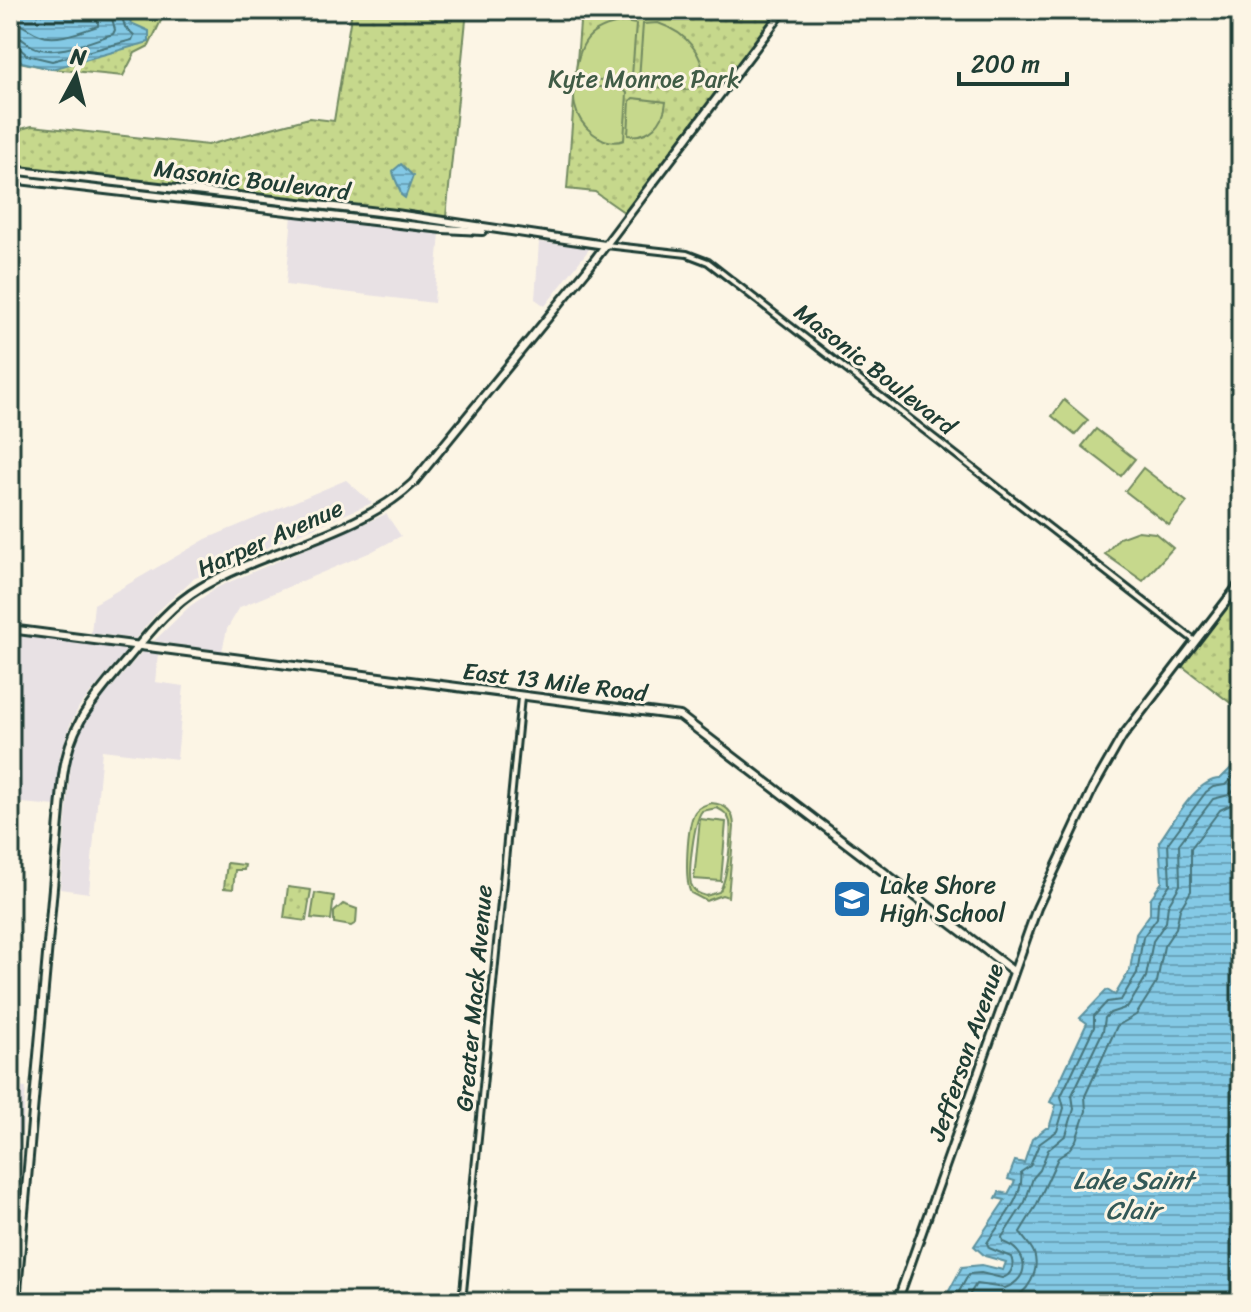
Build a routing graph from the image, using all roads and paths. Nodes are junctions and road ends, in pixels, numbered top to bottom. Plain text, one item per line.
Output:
1 (784, 10) edge
2 (10, 170) edge
3 (58, 175) junction
4 (10, 179) edge
5 (110, 181) junction
6 (52, 184) junction
7 (115, 191) junction
8 (225, 195) junction
9 (204, 201) junction
10 (287, 201) junction
11 (342, 208) junction
12 (270, 209) junction
13 (306, 213) junction
14 (405, 215) junction
15 (416, 217) junction
16 (442, 220) junction
17 (395, 223) junction
18 (423, 226) junction
19 (443, 229) junction
20 (489, 230) junction
21 (605, 245) junction
22 (1241, 582) edge
23 (10, 629) edge
24 (1195, 641) junction
25 (139, 646) junction
26 (521, 697) junction
27 (1013, 971) junction
28 (16, 1302) edge
29 (462, 1302) edge
30 (897, 1302) edge

1 - 21 main road, Harper Avenue
2 - 3 main road, Masonic Boulevard
3 - 5 main road, Masonic Boulevard
3 - 6 main road
4 - 6 main road, Masonic Boulevard
5 - 7 main road
5 - 8 main road, Masonic Boulevard
6 - 7 main road, Masonic Boulevard
7 - 9 main road, Masonic Boulevard
8 - 9 main road
8 - 10 main road, Masonic Boulevard
9 - 12 main road, Masonic Boulevard
10 - 11 main road, Masonic Boulevard
10 - 12 main road
11 - 13 main road
11 - 14 main road, Masonic Boulevard
12 - 13 main road, Masonic Boulevard
13 - 17 main road, Masonic Boulevard
14 - 15 main road, Masonic Boulevard
14 - 17 main road
15 - 16 main road, Masonic Boulevard
15 - 18 main road
16 - 19 main road
16 - 20 main road, Masonic Boulevard
17 - 18 main road, Masonic Boulevard
18 - 19 main road, Masonic Boulevard
19 - 20 main road, Masonic Boulevard
20 - 21 main road, Masonic Boulevard
21 - 24 street, Masonic Boulevard
21 - 25 main road, Harper Avenue
22 - 24 main road, Jefferson Avenue
23 - 25 main road, East 13 Mile Road
24 - 27 main road, Jefferson Avenue
25 - 26 main road, East 13 Mile Road
25 - 28 main road, Harper Avenue
26 - 27 main road, East 13 Mile Road
26 - 29 street, Greater Mack Avenue
27 - 30 main road, Jefferson Avenue

